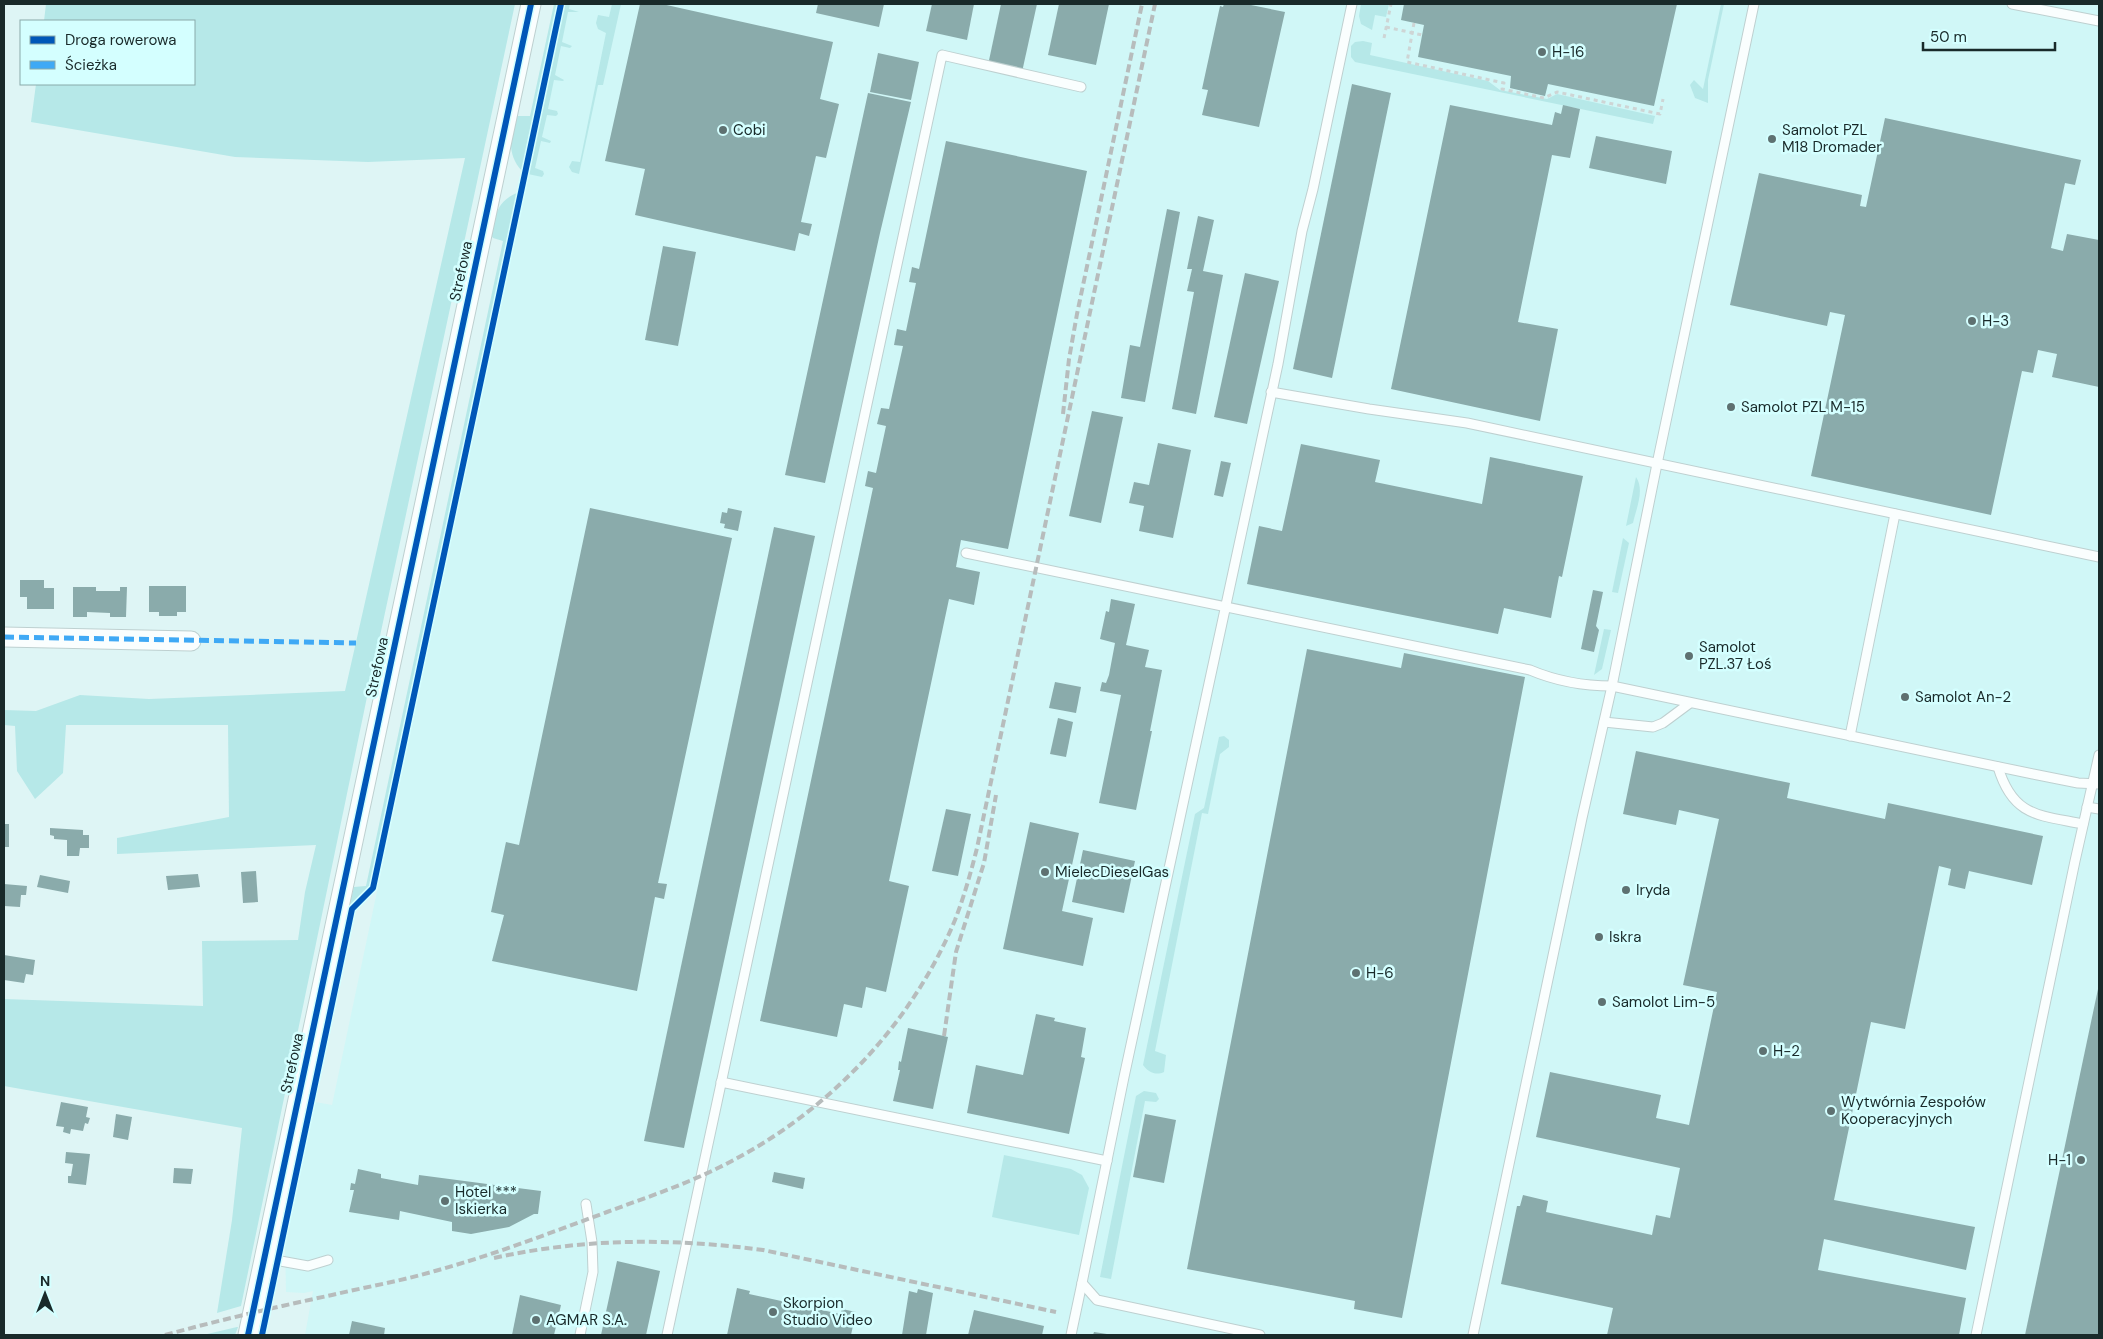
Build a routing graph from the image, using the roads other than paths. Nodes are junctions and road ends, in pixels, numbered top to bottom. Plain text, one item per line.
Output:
1 (531, 4) edge
2 (1352, 4) edge
3 (1754, 4) edge
4 (2012, 4) edge
5 (2099, 21) edge
6 (1081, 87) dead end
7 (1271, 392) junction
8 (1657, 464) junction
9 (1895, 514) junction
10 (966, 552) dead end
11 (2099, 557) edge
12 (1225, 607) junction
13 (4, 637) edge
14 (191, 641) dead end
15 (1612, 686) junction
16 (1690, 703) junction
17 (1604, 722) junction
18 (1850, 736) junction
19 (2099, 755) edge
20 (1998, 767) junction
21 (2096, 784) edge
22 (2087, 807) junction
23 (2099, 810) edge
24 (2084, 824) junction
25 (721, 1082) junction
26 (1107, 1161) junction
27 (586, 1204) dead end
28 (264, 1258) junction
29 (328, 1260) dead end
30 (1082, 1283) junction
31 (248, 1335) edge
32 (580, 1335) edge
33 (667, 1335) edge
34 (1071, 1335) edge
35 (1260, 1335) edge
36 (1473, 1335) edge
37 (1976, 1335) edge

1 - 28 street, Strefowa
2 - 7 lane
3 - 8 lane
4 - 5 lane
6 - 25 lane
7 - 8 lane
7 - 12 lane
8 - 9 lane
8 - 15 lane
9 - 11 lane
9 - 18 lane
10 - 12 lane
12 - 15 lane
12 - 26 lane
13 - 14 street
15 - 16 lane
15 - 17 lane
16 - 17 lane
16 - 18 lane
17 - 36 lane
18 - 20 lane
19 - 21 lane
20 - 21 lane
20 - 24 lane
21 - 22 lane
22 - 23 lane
22 - 24 lane
24 - 37 lane
25 - 26 lane
25 - 33 lane
26 - 30 lane
27 - 32 lane
28 - 29 lane
28 - 31 street, Strefowa
30 - 34 lane
30 - 35 lane

